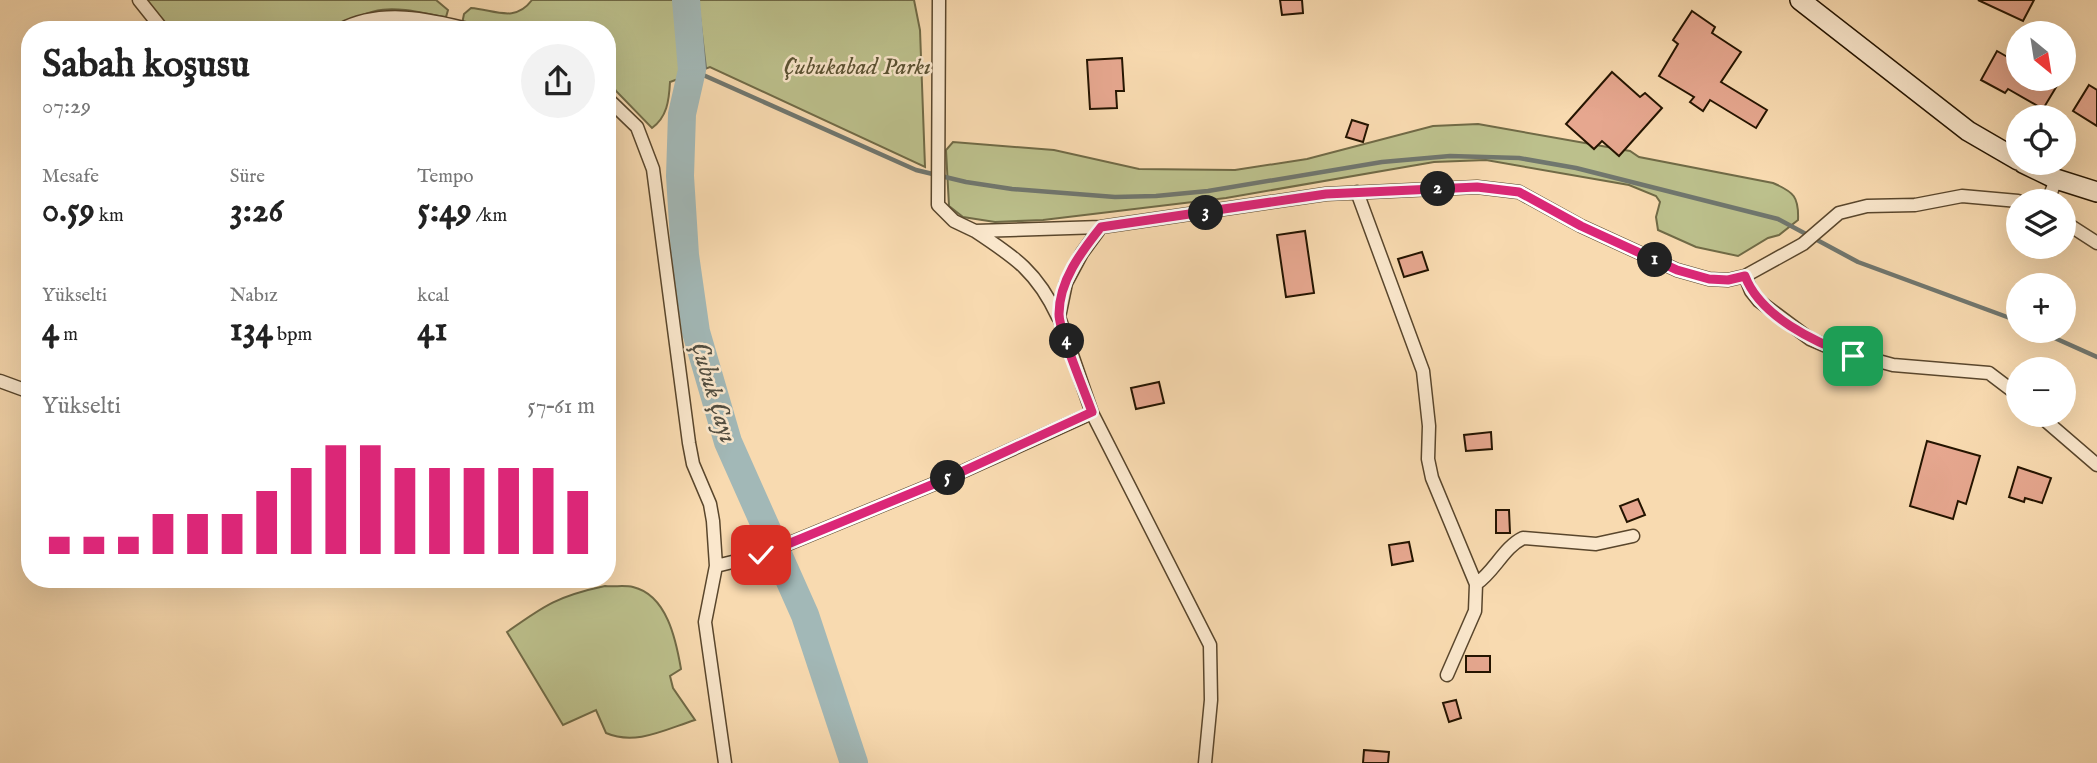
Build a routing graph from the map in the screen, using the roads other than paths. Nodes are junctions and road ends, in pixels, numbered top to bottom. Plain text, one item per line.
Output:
1 (139, 0) edge
2 (939, 0) edge
3 (1800, 0) edge
4 (156, 21) edge
5 (362, 21) edge
6 (437, 21) edge
7 (616, 107) edge
8 (2006, 153) edge
9 (2048, 175) edge
10 (2056, 179) junction
11 (2051, 189) edge
12 (1357, 192) junction
13 (2097, 192) edge
14 (2006, 200) edge
15 (1101, 227) junction
16 (2076, 230) edge
17 (975, 231) junction
18 (2097, 243) edge
19 (1745, 276) junction
20 (1059, 317) junction
21 (0, 381) edge
22 (2006, 386) edge
23 (21, 389) edge
24 (1092, 412) junction
25 (2053, 427) edge
26 (2097, 465) edge
27 (1633, 536) dead end
28 (716, 566) junction
29 (1476, 584) junction
30 (1447, 675) dead end
31 (725, 763) edge
32 (1205, 763) edge

1 - 4 street
2 - 17 street
3 - 8 main road
5 - 6 street
7 - 28 street
9 - 10 main road
10 - 11 street
10 - 13 main road
12 - 15 street
12 - 19 street
12 - 29 street
14 - 19 street
15 - 17 street
15 - 20 street
16 - 18 street
17 - 20 street
19 - 22 street
20 - 24 street
21 - 23 street
24 - 28 street
24 - 32 street
25 - 26 street
27 - 29 street
28 - 31 street
29 - 30 street

